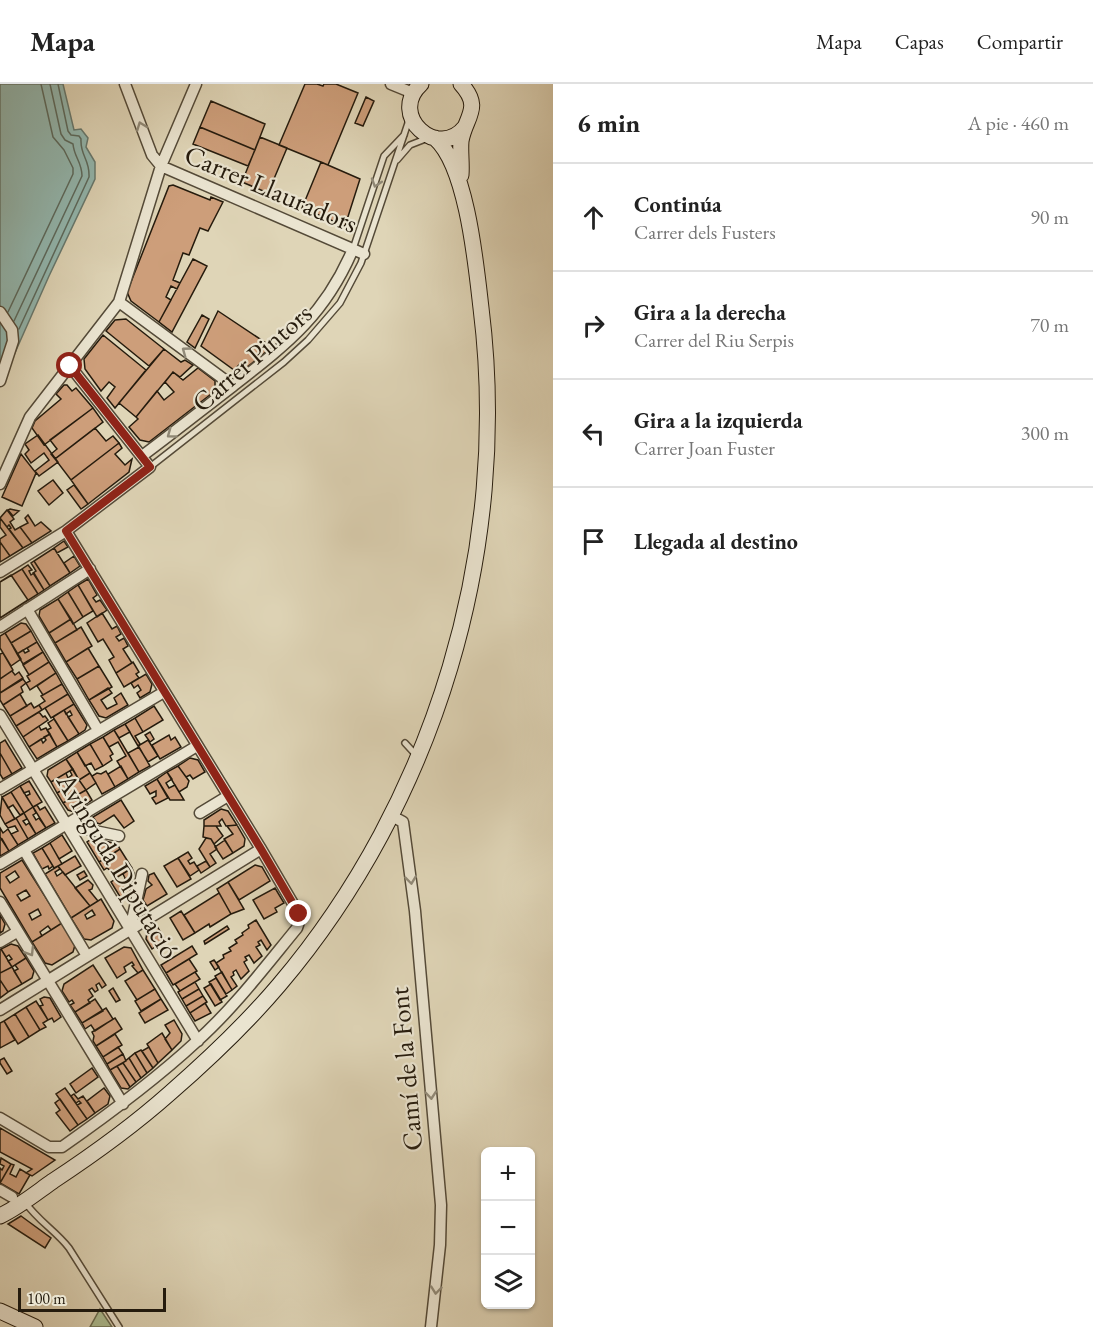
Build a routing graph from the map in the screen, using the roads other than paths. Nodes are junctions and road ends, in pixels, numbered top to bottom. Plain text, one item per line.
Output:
1 (125, 84) edge
2 (196, 84) edge
3 (391, 84) edge
4 (461, 84) edge
5 (417, 89) edge
6 (410, 113) junction
7 (465, 127) junction
8 (405, 134) junction
9 (433, 138) junction
10 (396, 161) junction
11 (161, 166) junction
12 (461, 184) junction
13 (359, 251) junction
14 (119, 302) junction
15 (0, 312) edge
16 (70, 366) junction
17 (0, 381) edge
18 (233, 386) junction
19 (142, 456) junction
20 (150, 467) junction
21 (0, 484) edge
22 (66, 531) junction
23 (90, 569) junction
24 (0, 572) edge
25 (27, 609) junction
26 (0, 627) edge
27 (164, 692) junction
28 (0, 715) edge
29 (98, 730) junction
30 (405, 743) dead end
31 (197, 746) junction
32 (418, 757) junction
33 (33, 770) junction
34 (0, 789) edge
35 (228, 796) junction
36 (200, 813) dead end
37 (397, 819) junction
38 (66, 825) junction
39 (119, 836) dead end
40 (261, 849) junction
41 (24, 850) junction
42 (0, 864) edge
43 (142, 874) dead end
44 (0, 902) edge
45 (130, 930) junction
46 (17, 932) junction
47 (0, 942) edge
48 (87, 956) junction
49 (48, 981) junction
50 (0, 1011) edge
51 (198, 1041) junction
52 (123, 1104) junction
53 (0, 1118) edge
54 (0, 1190) edge
55 (18, 1199) junction
56 (1, 1216) edge
57 (3, 1314) edge
58 (35, 1327) edge
59 (119, 1327) edge
60 (431, 1327) edge

11 -> 1 street
2 - 11 street
3 - 5 street
4 - 7 main road
5 - 6 main road
6 - 8 lane, Carrer Pintors
6 - 9 main road
7 - 9 main road
7 - 12 main road
8 - 10 lane, Carrer Pintors
8 -> 13 lane
9 - 10 lane
9 - 12 main road
10 - 13 lane, Carrer Pintors
11 - 13 street, Carrer Llauradors
11 - 14 street
12 - 32 main road
13 - 18 street
13 - 20 lane, Carrer Pintors
14 - 16 street
18 -> 14 street
15 - 17 street
16 - 19 street
16 - 21 street
18 -> 19 street
19 - 20 street
20 - 22 street
22 - 23 street
22 - 24 street
23 - 25 street
23 - 27 street
25 - 26 street
25 - 29 street
27 - 29 street
27 - 31 street
28 - 33 street, Avinguda Diputació
29 - 33 street
30 - 32 lane
31 - 35 street
31 - 38 street
32 - 37 main road
33 - 34 street
33 - 38 street, Avinguda Diputació
35 - 36 street
35 - 40 street
37 - 55 main road
37 -> 60 street, Camí de la Font
38 - 39 street
38 - 41 street
38 - 45 street, Avinguda Diputació
40 - 45 street
40 - 51 street
41 - 42 street
41 - 48 street
43 - 45 street
44 - 46 street
45 - 48 street
45 - 51 street, Avinguda Diputació
46 - 47 street
46 -> 49 street
48 - 49 street
49 - 50 street
49 - 52 street
51 - 52 street
52 - 53 street
54 - 55 street
55 - 56 main road
55 - 59 lane
57 - 58 main road

